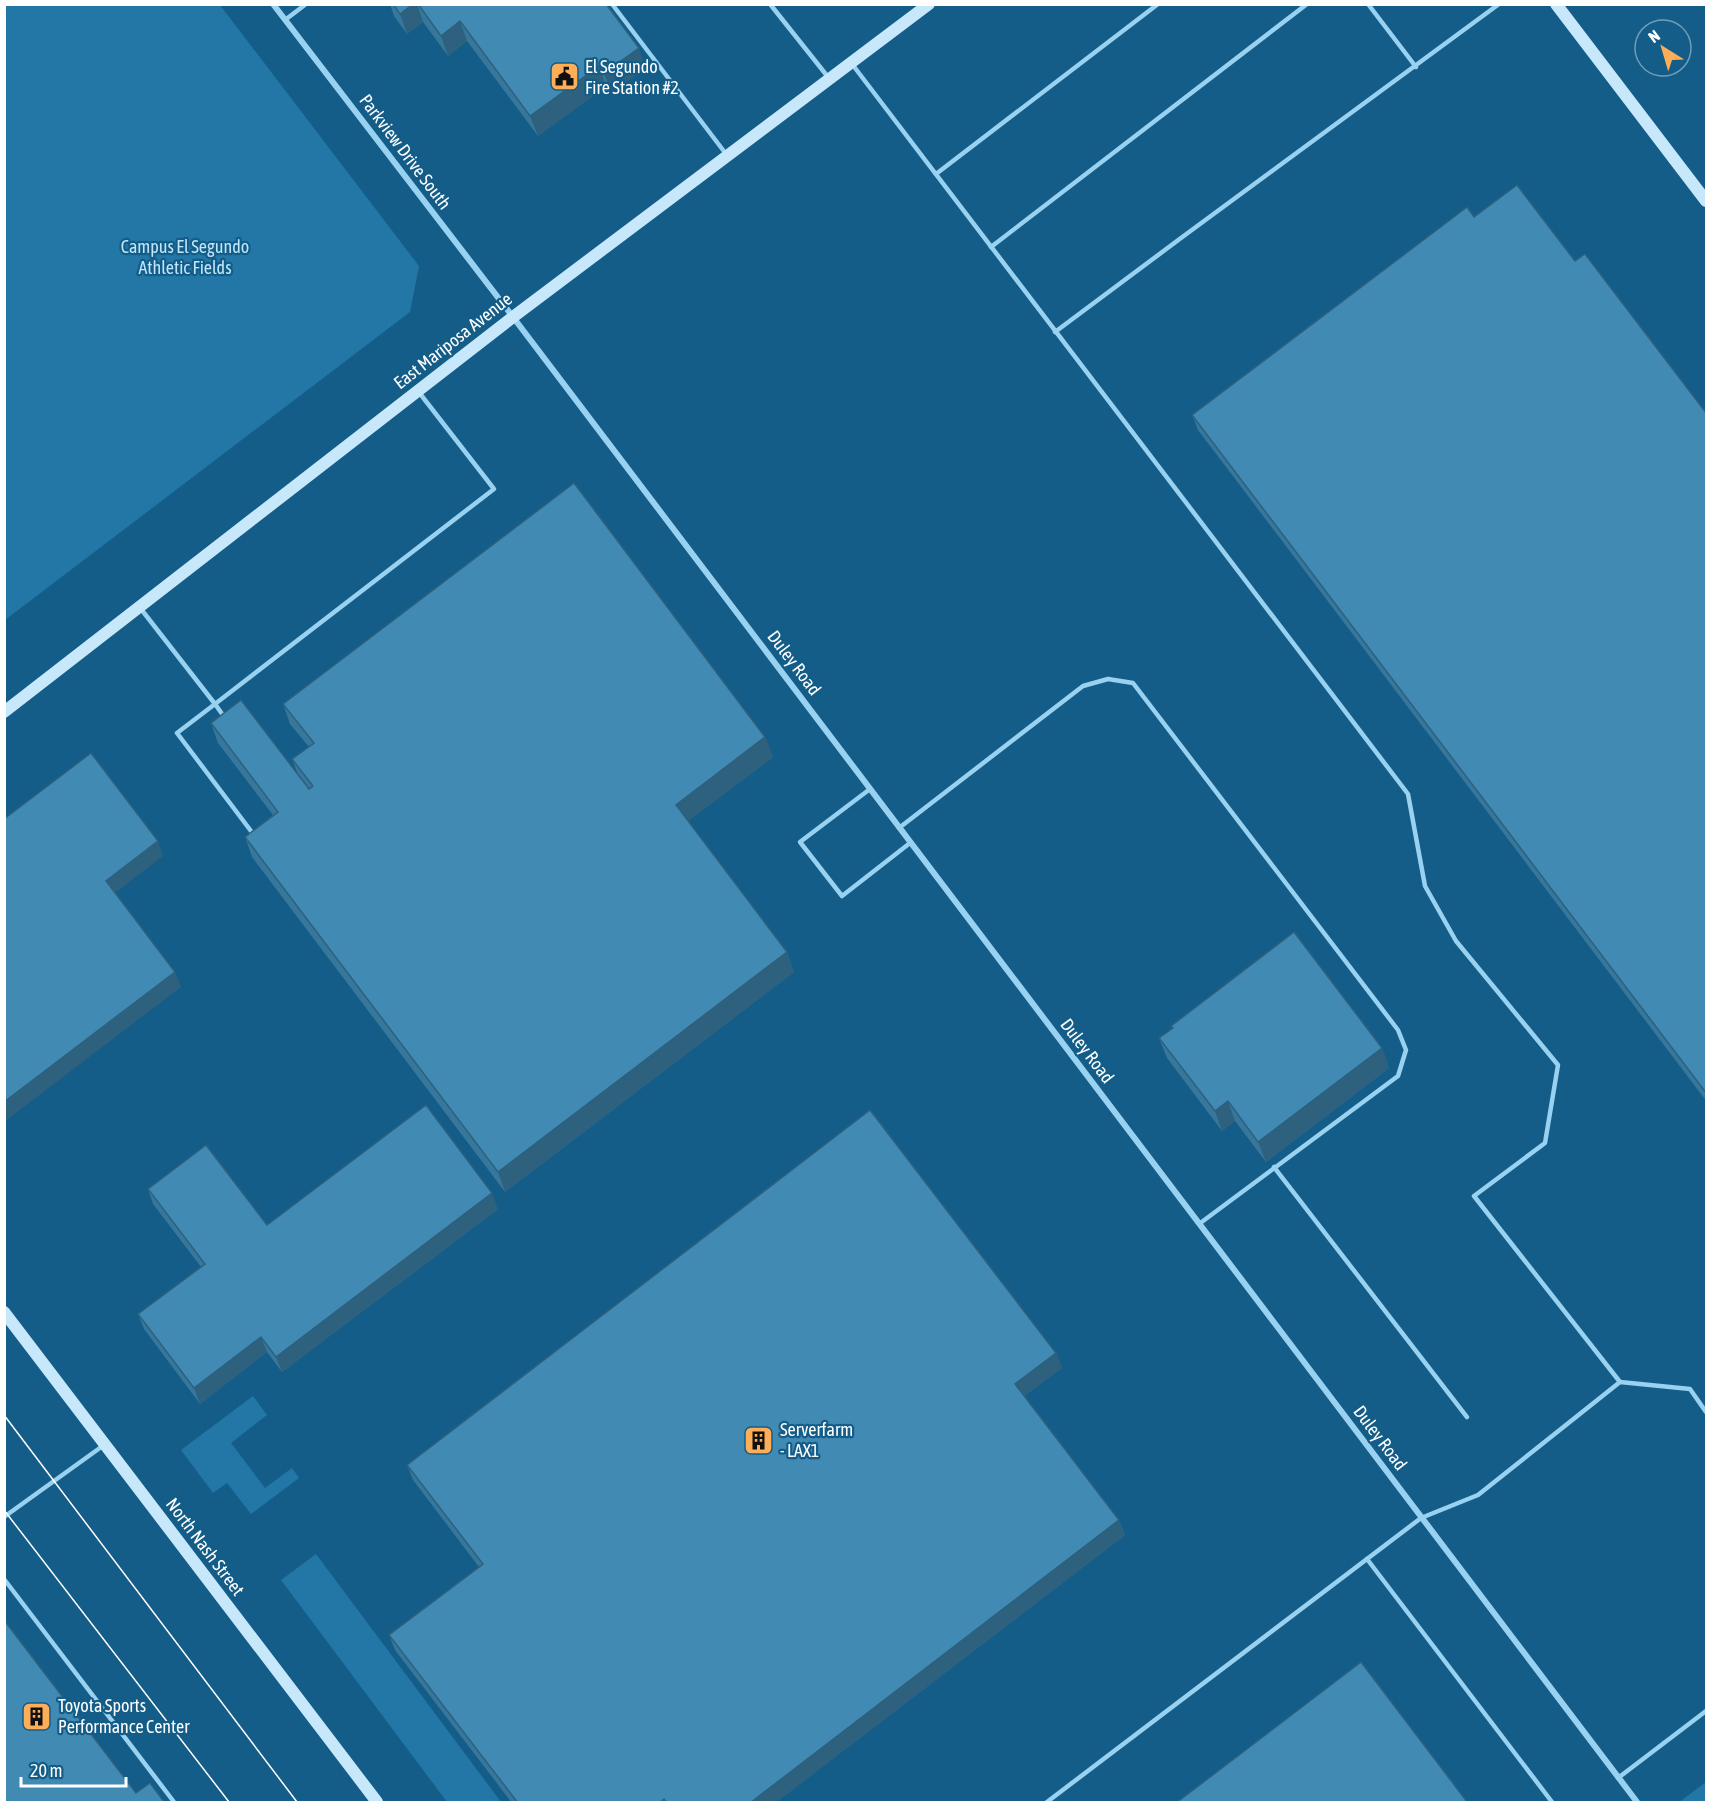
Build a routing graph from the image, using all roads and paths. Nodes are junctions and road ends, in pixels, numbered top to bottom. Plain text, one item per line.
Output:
1 (273, 4) edge
2 (306, 4) edge
3 (612, 4) edge
4 (770, 4) edge
5 (928, 4) edge
6 (1158, 4) edge
7 (1306, 4) edge
8 (1368, 4) edge
9 (1499, 4) edge
10 (1556, 4) edge
11 (285, 20) junction
12 (851, 63) junction
13 (1416, 67) junction
14 (830, 79) junction
15 (728, 156) junction
16 (936, 174) junction
17 (1707, 201) edge
18 (992, 247) junction
19 (513, 317) junction
20 (1056, 332) junction
21 (418, 391) junction
22 (140, 607) junction
23 (214, 704) junction
24 (4, 712) edge
25 (229, 723) edge
26 (870, 789) junction
27 (899, 828) junction
28 (256, 838) edge
29 (910, 843) junction
30 (1274, 1167) junction
31 (1199, 1224) junction
32 (4, 1312) edge
33 (1620, 1382) junction
34 (1707, 1412) edge
35 (1467, 1417) dead end
36 (105, 1444) junction
37 (4, 1517) edge
38 (1421, 1518) junction
39 (1367, 1559) junction
40 (4, 1579) edge
41 (1707, 1710) edge
42 (1618, 1778) junction
43 (174, 1803) edge
44 (377, 1803) edge
45 (1047, 1803) edge
46 (1552, 1803) edge
47 (1636, 1803) edge

1 - 11 street, Parkview Drive South
2 - 11 lane
3 - 15 lane
4 - 14 lane
5 - 12 street, East Mariposa Avenue
6 - 16 lane
7 - 18 lane
8 - 13 lane
9 - 13 lane
10 - 17 street
11 - 19 street, Parkview Drive South
12 - 14 street, East Mariposa Avenue
12 - 16 lane
13 - 20 lane
14 - 15 street, East Mariposa Avenue
15 - 19 street, East Mariposa Avenue
16 - 18 lane
18 - 20 lane
19 - 21 street, East Mariposa Avenue
19 - 26 street, Duley Road
20 - 33 lane
21 - 22 street, East Mariposa Avenue
21 - 23 lane
22 - 23 lane
22 - 24 street, East Mariposa Avenue
23 - 25 lane
23 - 28 lane
26 - 27 street, Duley Road
26 - 29 lane
27 - 29 street, Duley Road
27 - 30 lane
29 - 31 street, Duley Road
30 - 31 lane
30 - 35 lane
31 - 38 street, Duley Road
32 - 36 street, North Nash Street
33 - 34 lane
33 - 38 lane
36 - 37 lane
36 - 44 street, North Nash Street
38 - 39 lane
38 - 42 street, Duley Road
39 - 45 lane
39 - 46 lane
40 - 43 lane
41 - 42 lane
42 - 47 street, Duley Road

